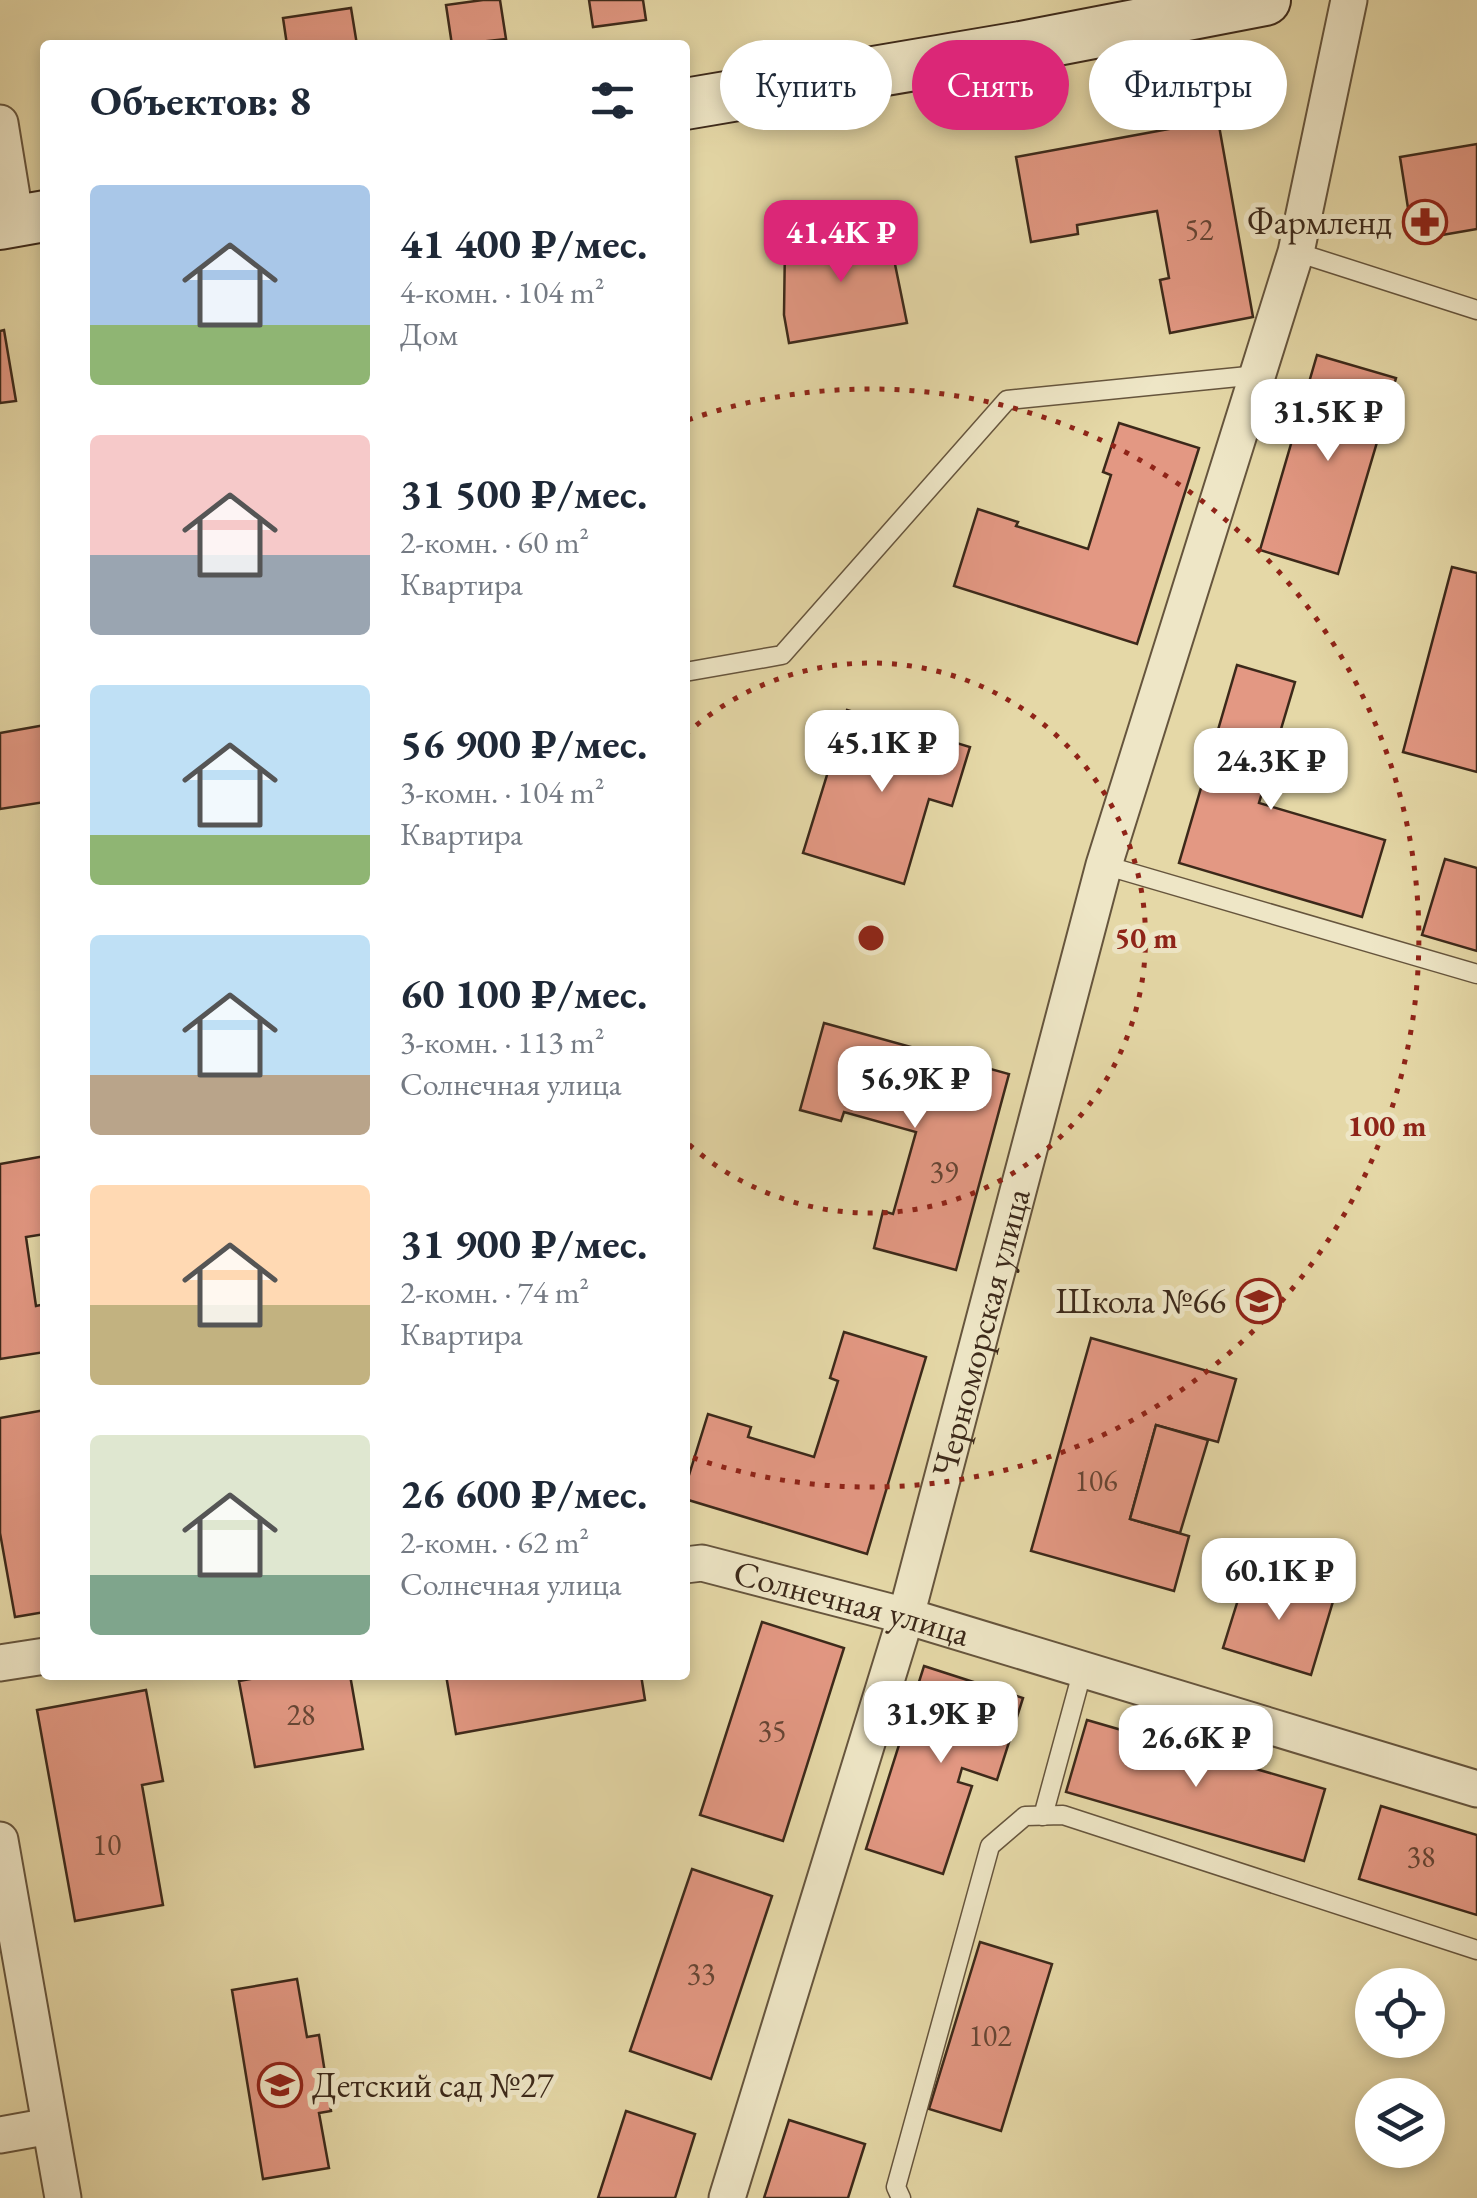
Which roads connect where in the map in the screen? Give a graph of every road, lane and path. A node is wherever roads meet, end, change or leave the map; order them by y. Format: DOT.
graph roads {
  1 [pos="1265,0"];
  2 [pos="1350,0"];
  3 [pos="690,103"];
  4 [pos="0,124"];
  5 [pos="20,220"];
  6 [pos="1296,252"];
  7 [pos="1477,310"];
  8 [pos="1258,375"];
  9 [pos="690,671"];
  10 [pos="1104,865"];
  11 [pos="1477,974"];
  12 [pos="690,1564"];
  13 [pos="906,1616"];
  14 [pos="40,1657"];
  15 [pos="0,1663"];
  16 [pos="1082,1670"];
  17 [pos="1477,1789"];
  18 [pos="1043,1816"];
  19 [pos="0,1840"];
  20 [pos="1477,1950"];
  21 [pos="50,2126"];
  22 [pos="0,2135"];
  23 [pos="63,2198"];
  24 [pos="728,2198"];
  25 [pos="901,2198"];
  1 -- 3 [label="main road"];
  2 -- 6 [label="street, Черноморская улица"];
  4 -- 5 [label="street"];
  6 -- 7 [label="lane"];
  6 -- 8 [label="street, Черноморская улица"];
  8 -- 9 [label="lane"];
  8 -- 10 [label="street, Черноморская улица"];
  10 -- 11 [label="lane"];
  10 -- 13 [label="street, Черноморская улица"];
  12 -- 13 [label="street, Солнечная улица"];
  13 -- 16 [label="street, Солнечная улица"];
  13 -- 24 [label="street, Черноморская улица"];
  14 -- 15 [label="street"];
  16 -- 17 [label="street, Солнечная улица"];
  16 -- 18 [label="lane"];
  18 -- 20 [label="lane"];
  18 -- 25 [label="lane"];
  19 -- 21 [label="street"];
  21 -- 22 [label="street"];
  21 -- 23 [label="street"];
}
